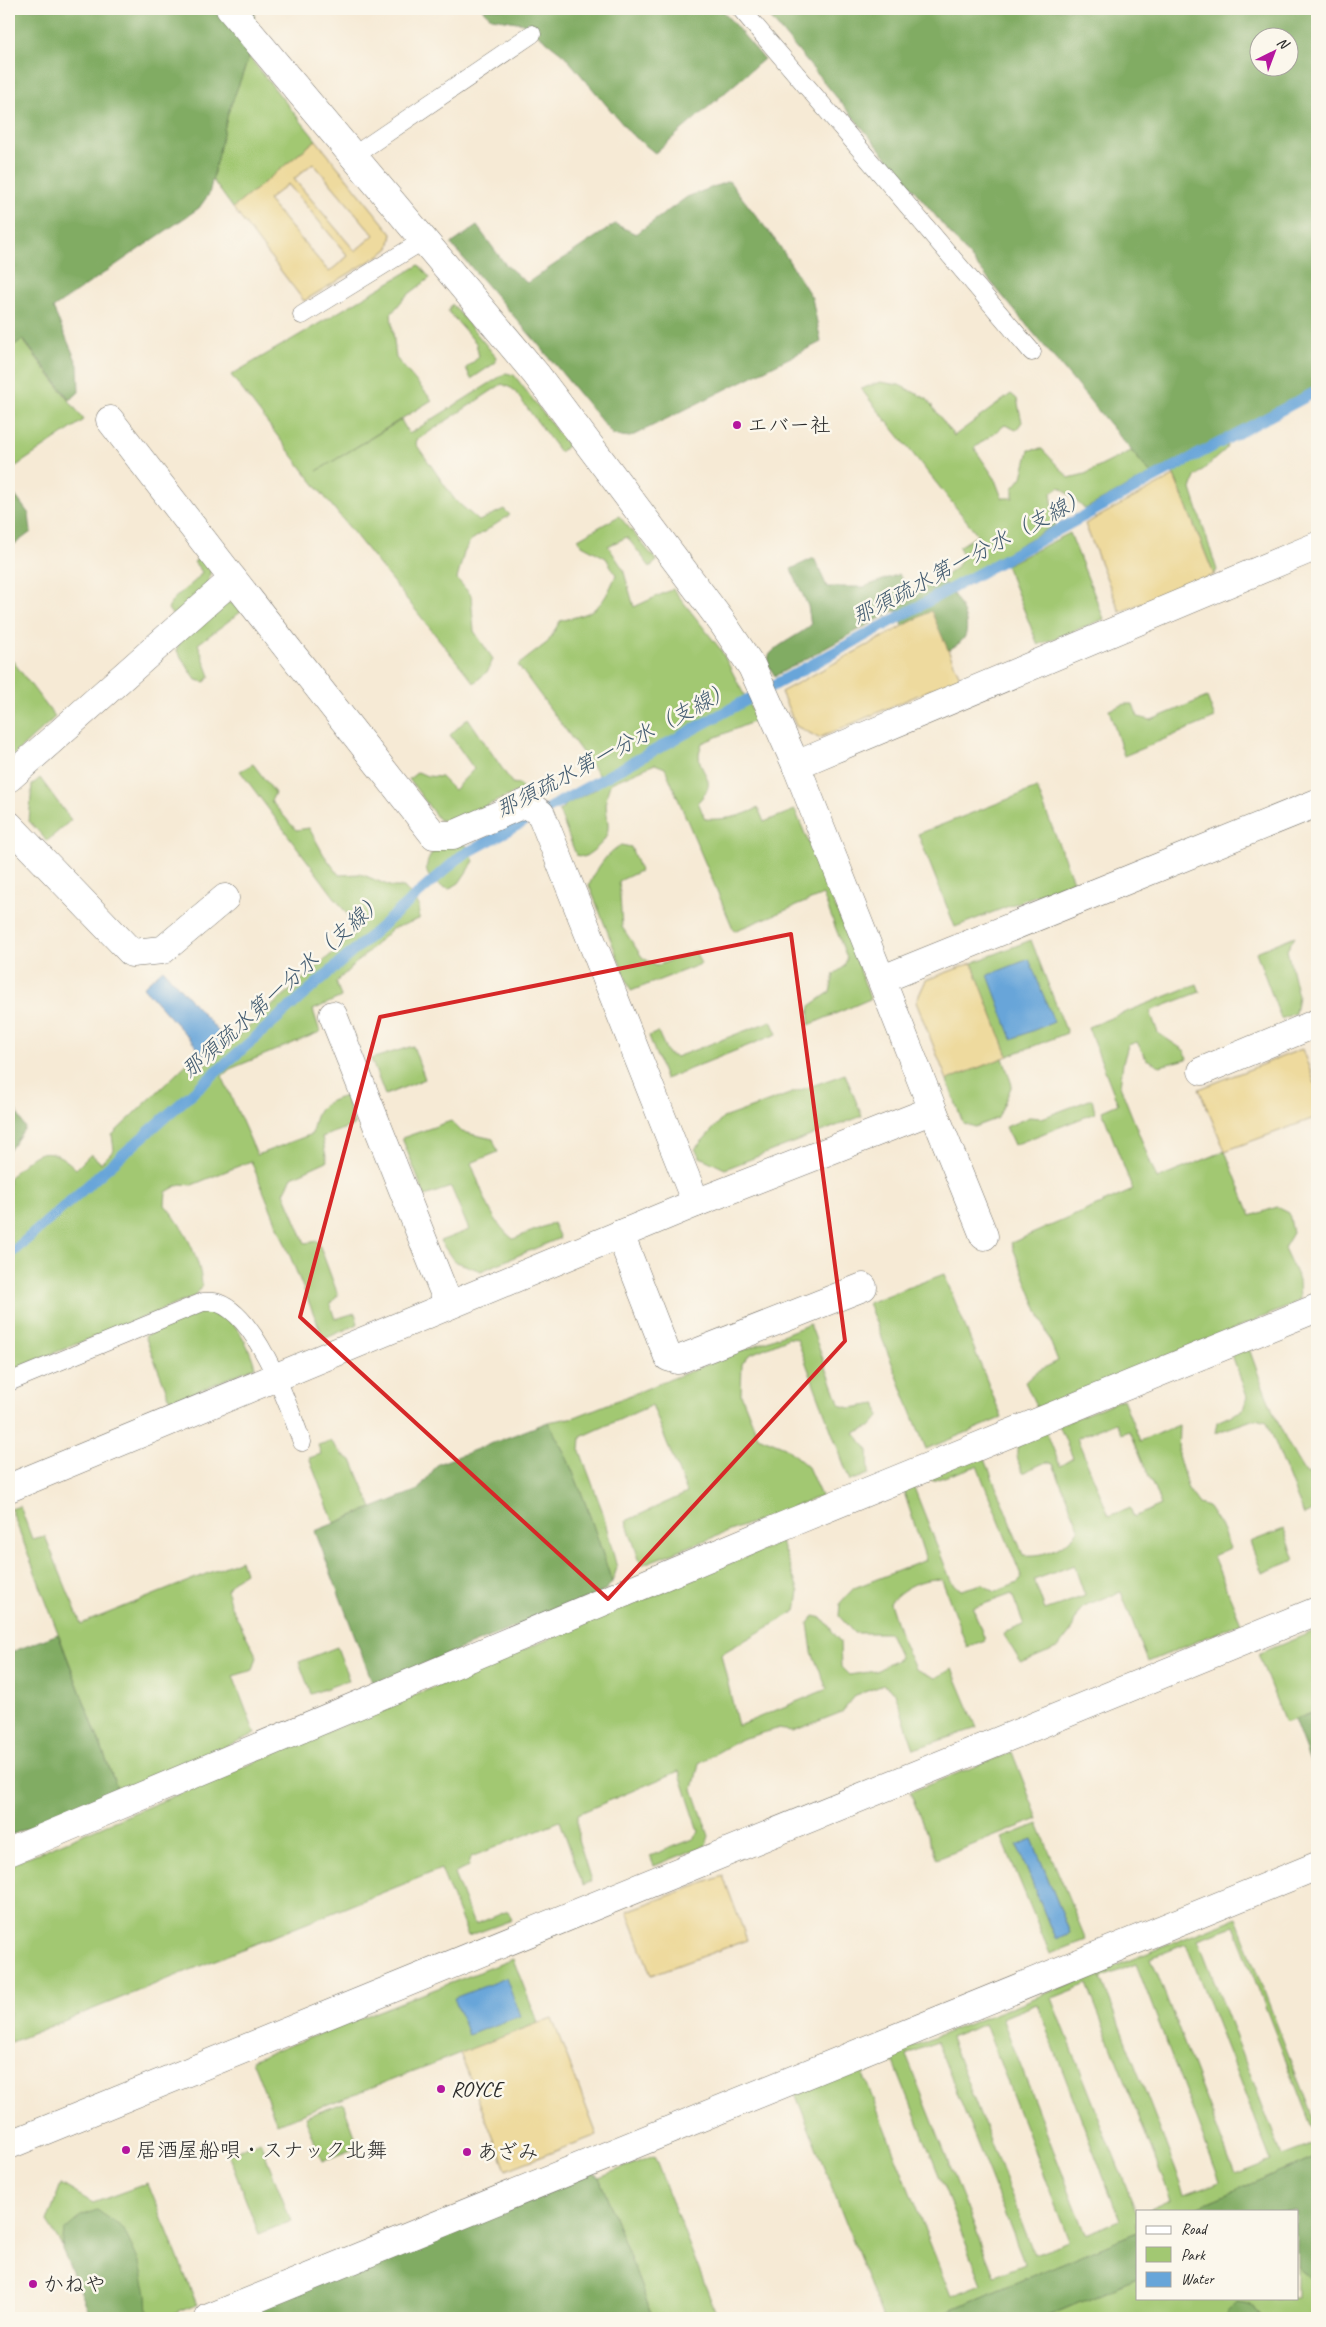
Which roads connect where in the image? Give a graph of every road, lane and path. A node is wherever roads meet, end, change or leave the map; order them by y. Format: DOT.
graph roads {
  1 [pos="230,9"];
  2 [pos="741,9"];
  3 [pos="532,34"];
  4 [pos="353,156"];
  5 [pos="424,240"];
  6 [pos="302,315"];
  7 [pos="1032,352"];
  8 [pos="110,420"];
  9 [pos="1317,546"];
  10 [pos="233,580"];
  11 [pos="796,765"];
  12 [pos="9,778"];
  13 [pos="1317,803"];
  14 [pos="9,825"];
  15 [pos="225,898"];
  16 [pos="883,979"];
  17 [pos="333,1015"];
  18 [pos="1317,1023"];
  19 [pos="1202,1071"];
  20 [pos="933,1110"];
  21 [pos="696,1203"];
  22 [pos="620,1234"];
  23 [pos="984,1236"];
  24 [pos="863,1287"];
  25 [pos="449,1305"];
  26 [pos="1317,1308"];
  27 [pos="276,1377"];
  28 [pos="9,1382"];
  29 [pos="302,1442"];
  30 [pos="9,1488"];
  31 [pos="1317,1611"];
  32 [pos="9,1852"];
  33 [pos="1317,1866"];
  34 [pos="9,2145"];
  35 [pos="209,2318"];
  1 -- 4 [label="street"];
  2 -- 7 [label="lane"];
  3 -- 4 [label="lane"];
  4 -- 5 [label="street"];
  5 -- 6 [label="lane"];
  5 -- 11 [label="street"];
  8 -- 10 [label="street"];
  9 -- 11 [label="street"];
  10 -- 12 [label="street"];
  10 -- 21 [label="street"];
  11 -- 16 [label="street"];
  13 -- 16 [label="street"];
  14 -- 15 [label="street"];
  16 -- 20 [label="street"];
  17 -- 25 [label="street"];
  18 -- 19 [label="street"];
  20 -- 21 [label="street"];
  20 -- 23 [label="street"];
  21 -- 22 [label="street"];
  22 -- 24 [label="street"];
  22 -- 25 [label="street"];
  25 -- 27 [label="street"];
  26 -- 32 [label="street"];
  27 -- 28 [label="lane"];
  27 -- 29 [label="lane"];
  27 -- 30 [label="street"];
  31 -- 34 [label="street"];
  33 -- 35 [label="street"];
}
